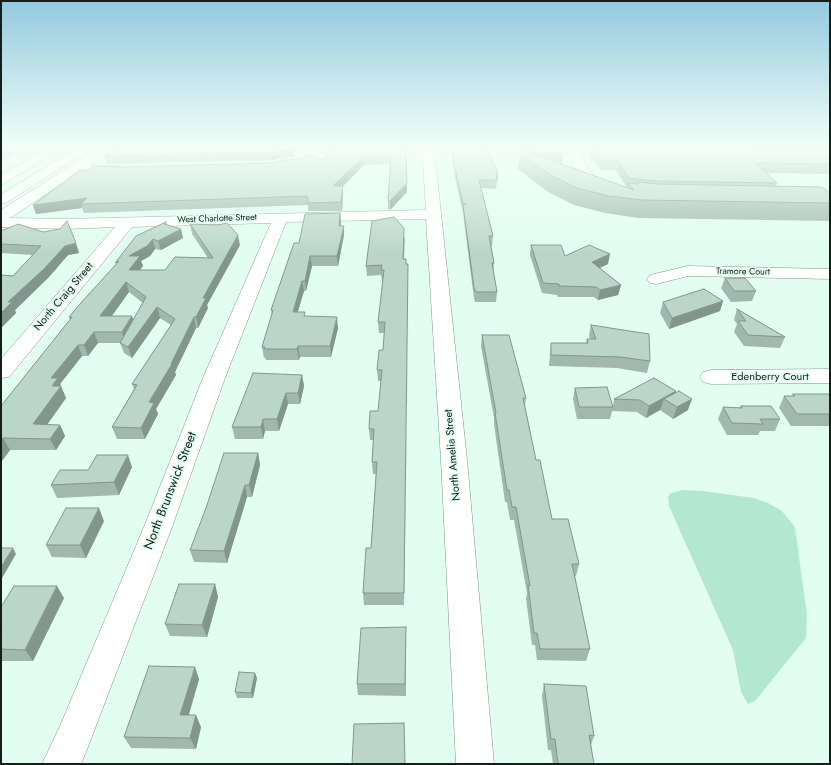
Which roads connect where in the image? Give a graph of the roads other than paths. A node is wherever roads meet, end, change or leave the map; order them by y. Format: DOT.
graph roads {
  1 [pos="29,183"];
  2 [pos="54,183"];
  3 [pos="431,183"];
  4 [pos="598,183"];
  5 [pos="619,191"];
  6 [pos="1,200"];
  7 [pos="433,214"];
  8 [pos="1,217"];
  9 [pos="281,217"];
  10 [pos="1,222"];
  11 [pos="128,222"];
  12 [pos="830,274"];
  13 [pos="656,279"];
  14 [pos="1,372"];
  15 [pos="830,376"];
  16 [pos="711,377"];
  17 [pos="61,764"];
  18 [pos="475,764"];
  1 -- 6 [label="street"];
  2 -- 8 [label="street"];
  3 -- 7 [label="street, North Amelia Street"];
  4 -- 5 [label="street"];
  7 -- 9 [label="street, West Charlotte Street"];
  7 -- 18 [label="street, North Amelia Street"];
  9 -- 11 [label="street, West Charlotte Street"];
  9 -- 17 [label="street, North Brunswick Street"];
  10 -- 11 [label="street, West Charlotte Street"];
  11 -- 14 [label="street, North Craig Street"];
  12 -- 13 [label="street, Tramore Court"];
  15 -- 16 [label="street, Edenberry Court"];
}
